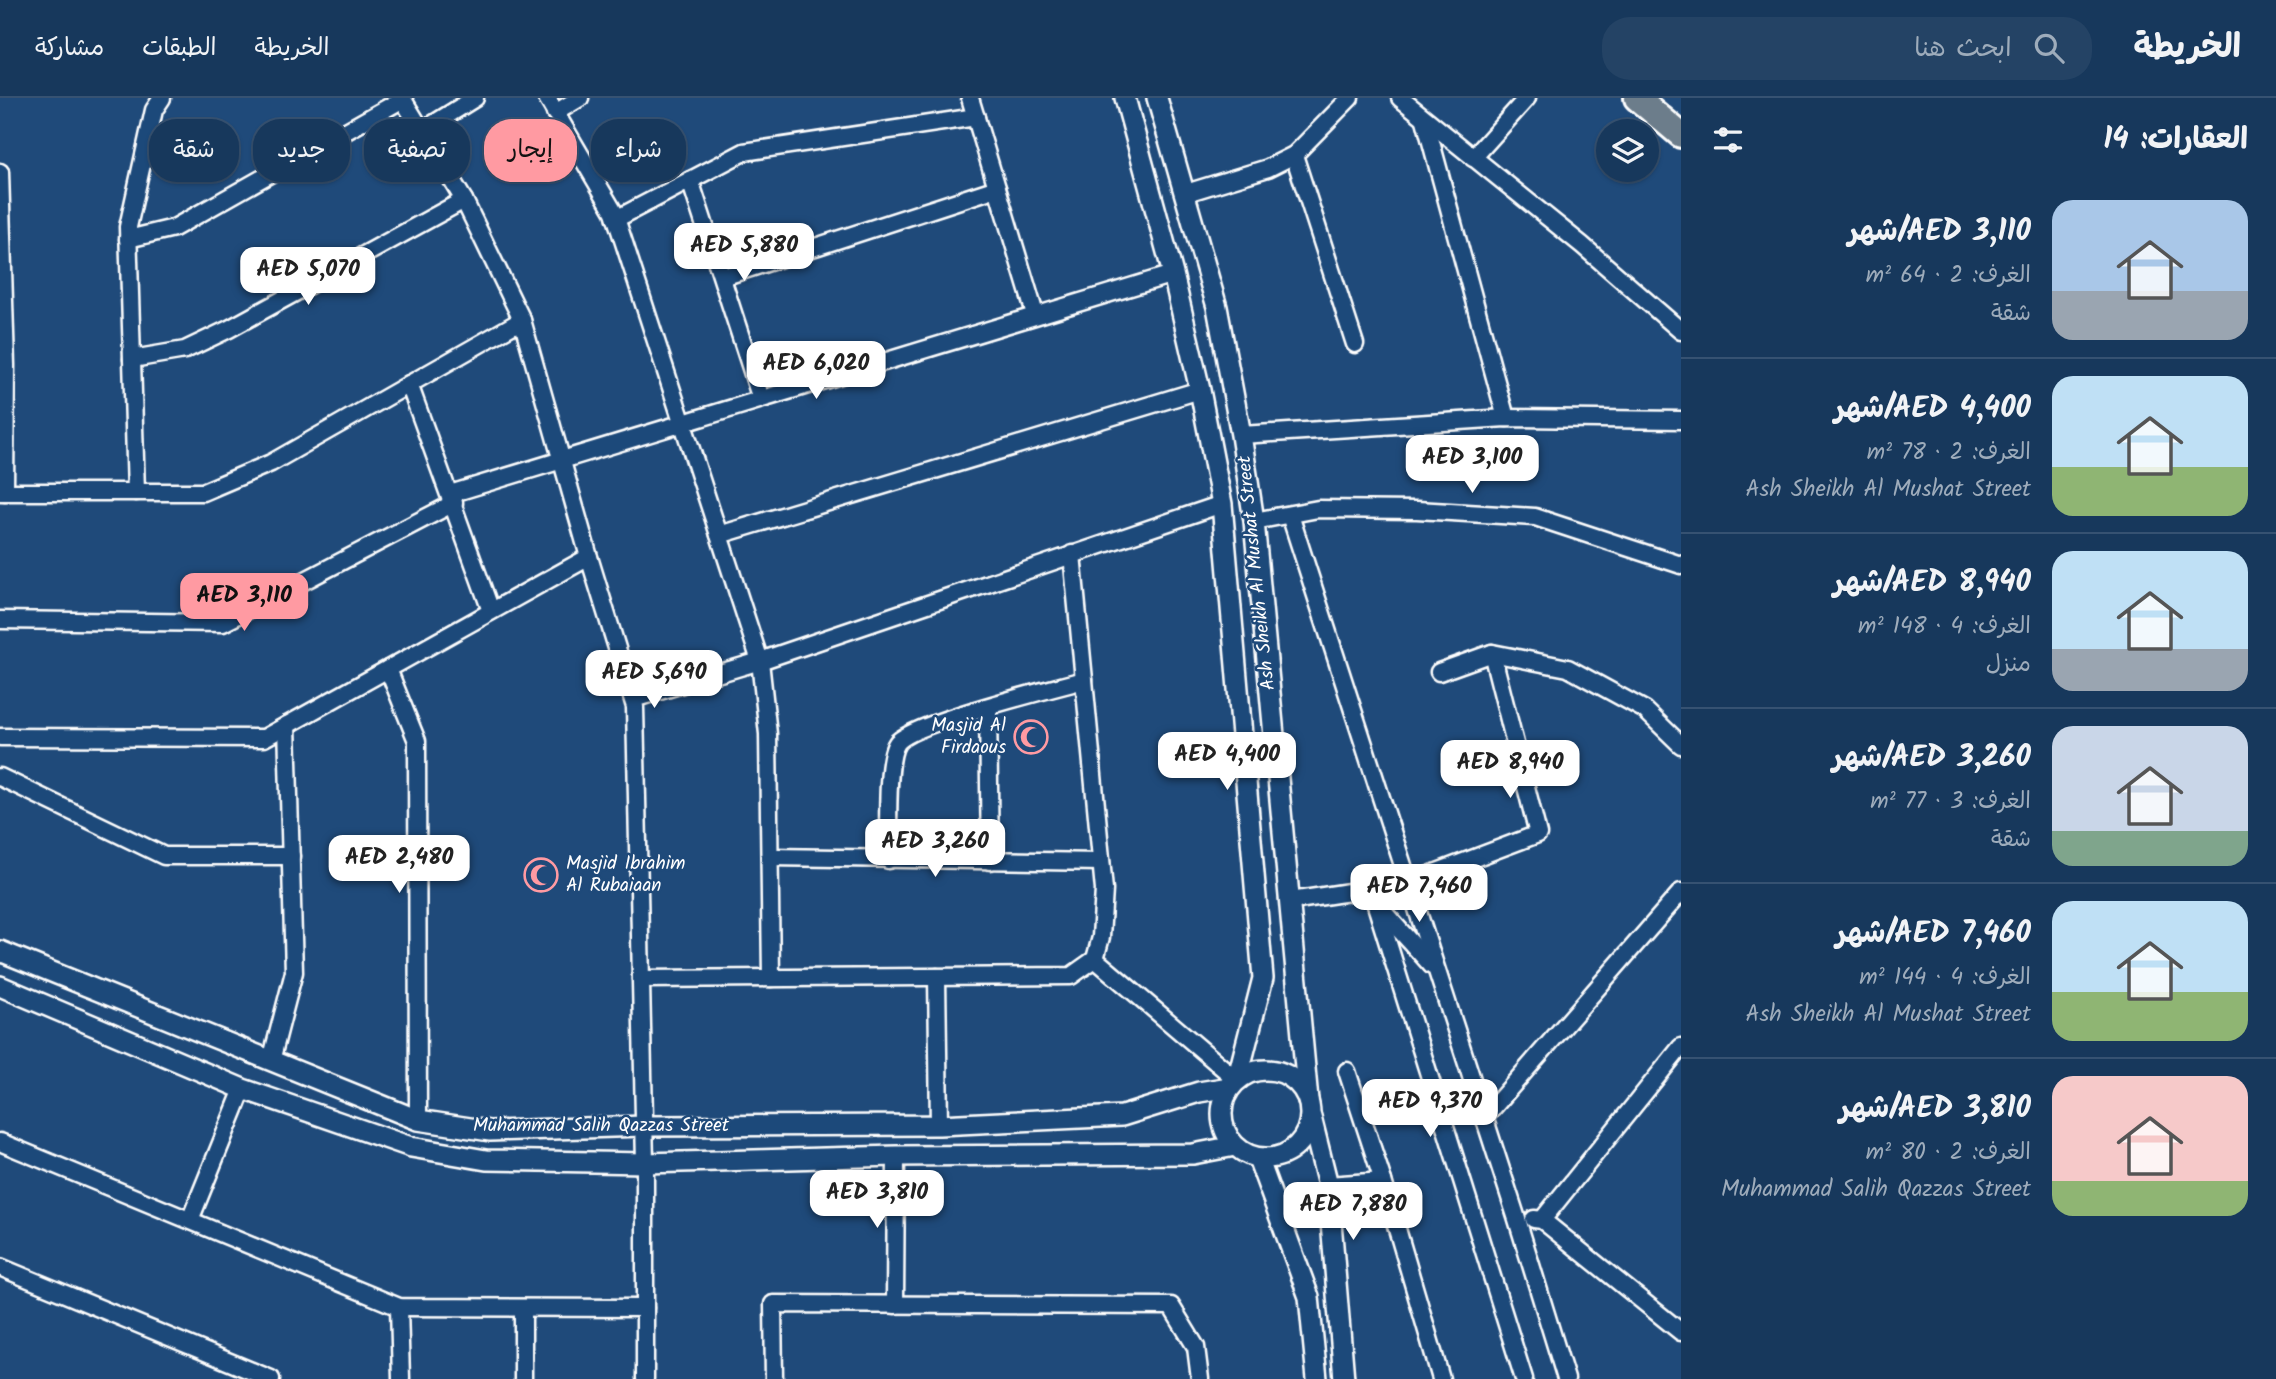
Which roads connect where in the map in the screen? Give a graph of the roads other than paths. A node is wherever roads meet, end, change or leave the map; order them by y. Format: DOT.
graph roads {
  1 [pos="162,98"];
  2 [pos="475,98"];
  3 [pos="547,98"];
  4 [pos="580,98"];
  5 [pos="970,98"];
  6 [pos="1125,98"];
  7 [pos="1157,98"];
  8 [pos="1350,98"];
  9 [pos="1400,98"];
  10 [pos="1527,98"];
  11 [pos="1637,98"];
  12 [pos="402,99"];
  13 [pos="555,113"];
  14 [pos="976,117"];
  15 [pos="414,119"];
  16 [pos="441,119"];
  17 [pos="1425,120"];
  18 [pos="1681,135"];
  19 [pos="1294,155"];
  20 [pos="1473,158"];
  21 [pos="0,172"];
  22 [pos="690,180"];
  23 [pos="453,182"];
  24 [pos="997,188"];
  25 [pos="1186,193"];
  26 [pos="464,200"];
  27 [pos="616,219"];
  28 [pos="128,239"];
  29 [pos="1172,274"];
  30 [pos="723,277"];
  31 [pos="1035,314"];
  32 [pos="522,320"];
  33 [pos="1681,331"];
  34 [pos="1355,344"];
  35 [pos="132,359"];
  36 [pos="3,365"];
  37 [pos="409,384"];
  38 [pos="1200,390"];
  39 [pos="761,399"];
  40 [pos="1506,418"];
  41 [pos="1681,420"];
  42 [pos="684,423"];
  43 [pos="1241,435"];
  44 [pos="562,460"];
  45 [pos="2,492"];
  46 [pos="136,492"];
  47 [pos="452,499"];
  48 [pos="1222,504"];
  49 [pos="1290,515"];
  50 [pos="1254,521"];
  51 [pos="719,535"];
  52 [pos="1072,554"];
  53 [pos="589,556"];
  54 [pos="1681,565"];
  55 [pos="491,611"];
  56 [pos="0,620"];
  57 [pos="1492,653"];
  58 [pos="760,661"];
  59 [pos="388,669"];
  60 [pos="1439,672"];
  61 [pos="1084,680"];
  62 [pos="633,699"];
  63 [pos="988,707"];
  64 [pos="288,725"];
  65 [pos="0,737"];
  66 [pos="1681,745"];
  67 [pos="0,777"];
  68 [pos="291,856"];
  69 [pos="769,857"];
  70 [pos="888,860"];
  71 [pos="990,861"];
  72 [pos="1101,862"];
  73 [pos="1408,883"];
  74 [pos="1681,892"];
  75 [pos="1373,895"];
  76 [pos="1290,901"];
  77 [pos="0,951"];
  78 [pos="1095,959"];
  79 [pos="1436,970"];
  80 [pos="937,977"];
  81 [pos="771,978"];
  82 [pos="641,979"];
  83 [pos="0,986"];
  84 [pos="1681,1047"];
  85 [pos="271,1061"];
  86 [pos="1347,1071"];
  87 [pos="1234,1084"];
  88 [pos="243,1089"];
  89 [pos="1309,1107"];
  90 [pos="1484,1118"];
  91 [pos="418,1120"];
  92 [pos="939,1125"];
  93 [pos="644,1126"];
  94 [pos="0,1142"];
  95 [pos="1235,1146"];
  96 [pos="896,1156"];
  97 [pos="1258,1158"];
  98 [pos="645,1163"];
  99 [pos="1383,1181"];
  100 [pos="1328,1185"];
  101 [pos="1516,1216"];
  102 [pos="190,1220"];
  103 [pos="1542,1220"];
  104 [pos="0,1267"];
  105 [pos="895,1305"];
  106 [pos="399,1307"];
  107 [pos="645,1308"];
  108 [pos="523,1309"];
  109 [pos="1681,1332"];
  110 [pos="271,1379"];
  111 [pos="401,1379"];
  112 [pos="523,1379"];
  113 [pos="645,1379"];
  114 [pos="774,1379"];
  115 [pos="1200,1379"];
  116 [pos="1317,1379"];
  117 [pos="1344,1379"];
  118 [pos="1441,1379"];
  119 [pos="1524,1379"];
  120 [pos="1566,1379"];
  1 -- 28 [label="street"];
  2 -- 16 [label="street"];
  3 -- 13 [label="street"];
  4 -- 13 [label="street"];
  5 -- 14 [label="street"];
  6 -- 29 [label="street, Ash Sheikh Al Mushat Street"];
  7 -- 25 [label="street, Ash Sheikh Al Mushat Street"];
  8 -- 19 [label="street"];
  9 -- 17 [label="street"];
  10 -- 20 [label="street"];
  11 -- 18 [label="main road"];
  12 -- 15 [label="street"];
  12 -- 28 [label="street"];
  13 -- 27 [label="street"];
  14 -- 22 [label="street"];
  14 -- 24 [label="street"];
  17 -- 20 [label="street"];
  17 -- 40 [label="street"];
  19 -- 25 [label="street"];
  19 -- 34 [label="street"];
  20 -- 33 [label="street"];
  21 -- 36 [label="street"];
  22 -- 27 [label="street"];
  22 -- 30 [label="street"];
  23 -- 26 [label="street"];
  24 -- 30 [label="street"];
  24 -- 31 [label="street"];
  25 -- 43 [label="street, Ash Sheikh Al Mushat Street"];
  26 -- 32 [label="street"];
  26 -- 35 [label="street"];
  27 -- 42 [label="street"];
  28 -- 35 [label="street"];
  29 -- 31 [label="street"];
  29 -- 38 [label="street, Ash Sheikh Al Mushat Street"];
  30 -- 39 [label="street"];
  31 -- 39 [label="street"];
  32 -- 37 [label="street"];
  32 -- 44 [label="street"];
  35 -- 46 [label="street"];
  36 -- 45 [label="street"];
  37 -- 46 [label="street"];
  37 -- 47 [label="street"];
  38 -- 48 [label="street, Ash Sheikh Al Mushat Street"];
  38 -- 51 [label="street"];
  39 -- 42 [label="street"];
  40 -- 41 [label="street"];
  40 -- 43 [label="street"];
  42 -- 44 [label="street"];
  42 -- 51 [label="street"];
  43 -- 50 [label="street, Ash Sheikh Al Mushat Street"];
  44 -- 47 [label="street"];
  44 -- 53 [label="street"];
  45 -- 46 [label="street"];
  47 -- 55 [label="street"];
  47 -- 56 [label="street"];
  48 -- 52 [label="street"];
  48 -- 87 [label="street, Ash Sheikh Al Mushat Street"];
  49 -- 50 [label="street"];
  49 -- 54 [label="street"];
  49 -- 73 [label="street"];
  50 -- 76 [label="street, Ash Sheikh Al Mushat Street"];
  51 -- 58 [label="street"];
  52 -- 58 [label="street"];
  52 -- 61 [label="street"];
  53 -- 55 [label="street"];
  53 -- 62 [label="street"];
  55 -- 59 [label="street"];
  57 -- 60 [label="street"];
  57 -- 66 [label="street"];
  57 -- 73 [label="street"];
  58 -- 62 [label="street"];
  58 -- 69 [label="street"];
  59 -- 64 [label="street"];
  59 -- 91 [label="street"];
  61 -- 63 [label="street"];
  61 -- 72 [label="street"];
  62 -- 82 [label="street"];
  63 -- 70 [label="street"];
  63 -- 71 [label="street"];
  64 -- 65 [label="street"];
  64 -- 68 [label="street"];
  67 -- 68 [label="street"];
  68 -- 85 [label="street"];
  69 -- 70 [label="street"];
  69 -- 81 [label="street"];
  70 -- 71 [label="street"];
  71 -- 72 [label="street"];
  72 -- 78 [label="street"];
  73 -- 75 [label="street"];
  73 -- 79 [label="street"];
  74 -- 90 [label="street"];
  75 -- 76 [label="street"];
  75 -- 79 [label="street"];
  75 -- 119 [label="street"];
  76 -- 89 [label="street, Ash Sheikh Al Mushat Street"];
  77 -- 85 [label="street, Muhammad Salih Qazzas Street"];
  78 -- 80 [label="street"];
  78 -- 87 [label="street"];
  79 -- 90 [label="street"];
  80 -- 81 [label="street"];
  80 -- 92 [label="street"];
  81 -- 82 [label="street"];
  82 -- 93 [label="street"];
  83 -- 88 [label="street, Muhammad Salih Qazzas Street"];
  84 -- 103 [label="street"];
  85 -- 91 [label="street, Muhammad Salih Qazzas Street"];
  86 -- 99 [label="street"];
  87 -- 89 [label="street"];
  87 -- 92 [label="street, Muhammad Salih Qazzas Street"];
  87 -- 95 [label="street"];
  88 -- 98 [label="street, Muhammad Salih Qazzas Street"];
  88 -- 102 [label="street"];
  89 -- 97 [label="street"];
  89 -- 100 [label="street, Ash Sheikh Al Mushat Street"];
  90 -- 101 [label="street"];
  91 -- 93 [label="street, Muhammad Salih Qazzas Street"];
  92 -- 93 [label="street, Muhammad Salih Qazzas Street"];
  93 -- 98 [label="street"];
  94 -- 102 [label="street"];
  95 -- 96 [label="street, Muhammad Salih Qazzas Street"];
  95 -- 97 [label="street"];
  96 -- 98 [label="street, Muhammad Salih Qazzas Street"];
  96 -- 105 [label="street"];
  97 -- 116 [label="street"];
  98 -- 107 [label="street"];
  99 -- 100 [label="street"];
  99 -- 118 [label="street"];
  100 -- 117 [label="street, Ash Sheikh Al Mushat Street"];
  101 -- 103 [label="street"];
  101 -- 120 [label="street"];
  102 -- 106 [label="street"];
  103 -- 109 [label="street"];
  104 -- 110 [label="street"];
  105 -- 114 [label="street"];
  105 -- 115 [label="street"];
  106 -- 108 [label="street"];
  106 -- 111 [label="street"];
  107 -- 108 [label="street"];
  107 -- 113 [label="street"];
  108 -- 112 [label="street"];
}
